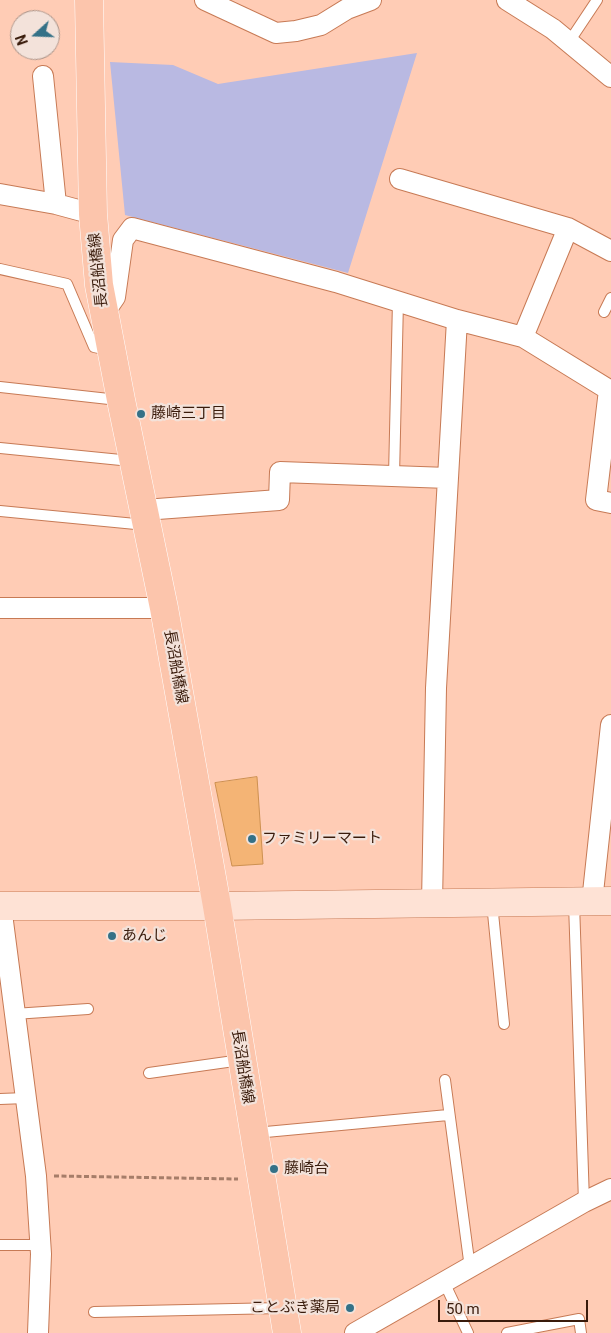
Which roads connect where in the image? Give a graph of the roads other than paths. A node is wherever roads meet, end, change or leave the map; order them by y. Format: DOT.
graph roads {
  1 [pos="89,0"];
  2 [pos="206,0"];
  3 [pos="370,0"];
  4 [pos="507,0"];
  5 [pos="597,0"];
  6 [pos="238,7"];
  7 [pos="569,42"];
  8 [pos="43,76"];
  9 [pos="611,77"];
  10 [pos="400,178"];
  11 [pos="0,194"];
  12 [pos="56,204"];
  13 [pos="93,214"];
  14 [pos="568,228"];
  15 [pos="611,251"];
  16 [pos="0,269"];
  17 [pos="611,298"];
  18 [pos="398,301"];
  19 [pos="604,312"];
  20 [pos="104,313"];
  21 [pos="457,320"];
  22 [pos="522,337"];
  23 [pos="111,350"];
  24 [pos="0,386"];
  25 [pos="121,400"];
  26 [pos="0,448"];
  27 [pos="133,461"];
  28 [pos="394,476"];
  29 [pos="448,478"];
  30 [pos="611,503"];
  31 [pos="0,511"];
  32 [pos="145,517"];
  33 [pos="0,608"];
  34 [pos="164,608"];
  35 [pos="611,725"];
  36 [pos="492,902"];
  37 [pos="592,902"];
  38 [pos="432,903"];
  39 [pos="1,906"];
  40 [pos="217,906"];
  41 [pos="88,1009"];
  42 [pos="14,1014"];
  43 [pos="504,1024"];
  44 [pos="241,1060"];
  45 [pos="149,1073"];
  46 [pos="445,1080"];
  47 [pos="26,1098"];
  48 [pos="0,1099"];
  49 [pos="448,1115"];
  50 [pos="253,1133"];
  51 [pos="611,1189"];
  52 [pos="584,1202"];
  53 [pos="40,1244"];
  54 [pos="0,1245"];
  55 [pos="470,1268"];
  56 [pos="444,1282"];
  57 [pos="94,1312"];
  58 [pos="284,1320"];
  59 [pos="519,1331"];
  60 [pos="38,1333"];
  61 [pos="354,1333"];
  62 [pos="468,1333"];
  63 [pos="508,1333"];
  64 [pos="581,1333"];
  1 -- 13 [label="main road, 長沼船橋線"];
  2 -- 6 [label="street"];
  3 -- 6 [label="street"];
  4 -- 7 [label="street"];
  5 -- 7 [label="lane"];
  7 -- 9 [label="street"];
  8 -- 12 [label="street"];
  10 -- 14 [label="street"];
  11 -- 12 [label="street"];
  12 -- 13 [label="street"];
  13 -- 20 [label="main road, 長沼船橋線"];
  14 -- 15 [label="street"];
  14 -- 22 [label="street"];
  16 -- 23 [label="lane"];
  17 -- 19 [label="lane"];
  18 -- 20 [label="street"];
  18 -- 21 [label="street"];
  18 -- 28 [label="lane"];
  20 -- 23 [label="main road, 長沼船橋線"];
  21 -- 22 [label="street"];
  21 -- 29 [label="street"];
  22 -- 30 [label="street"];
  23 -- 25 [label="main road, 長沼船橋線"];
  24 -- 25 [label="lane"];
  25 -- 27 [label="main road, 長沼船橋線"];
  26 -- 27 [label="lane"];
  27 -- 32 [label="main road, 長沼船橋線"];
  28 -- 29 [label="street"];
  28 -- 32 [label="street"];
  29 -- 38 [label="street"];
  31 -- 32 [label="lane"];
  32 -- 34 [label="main road, 長沼船橋線"];
  33 -- 34 [label="street"];
  34 -- 40 [label="main road, 長沼船橋線"];
  35 -- 37 [label="street"];
  36 -- 37 [label="street"];
  36 -- 38 [label="street"];
  36 -- 43 [label="lane"];
  37 -- 52 [label="lane"];
  38 -- 40 [label="street"];
  39 -- 40 [label="street"];
  39 -- 42 [label="street"];
  40 -- 44 [label="main road, 長沼船橋線"];
  41 -- 42 [label="lane"];
  42 -- 47 [label="street"];
  44 -- 45 [label="lane"];
  44 -- 50 [label="main road, 長沼船橋線"];
  46 -- 49 [label="lane"];
  47 -- 48 [label="lane"];
  47 -- 53 [label="street"];
  49 -- 50 [label="lane"];
  49 -- 55 [label="lane"];
  50 -- 58 [label="main road, 長沼船橋線"];
  51 -- 52 [label="street"];
  52 -- 55 [label="street"];
  53 -- 54 [label="lane"];
  53 -- 60 [label="street"];
  55 -- 56 [label="street"];
  56 -- 61 [label="street"];
  56 -- 62 [label="lane"];
  57 -- 58 [label="lane"];
  59 -- 63 [label="lane"];
  59 -- 64 [label="lane"];
}
